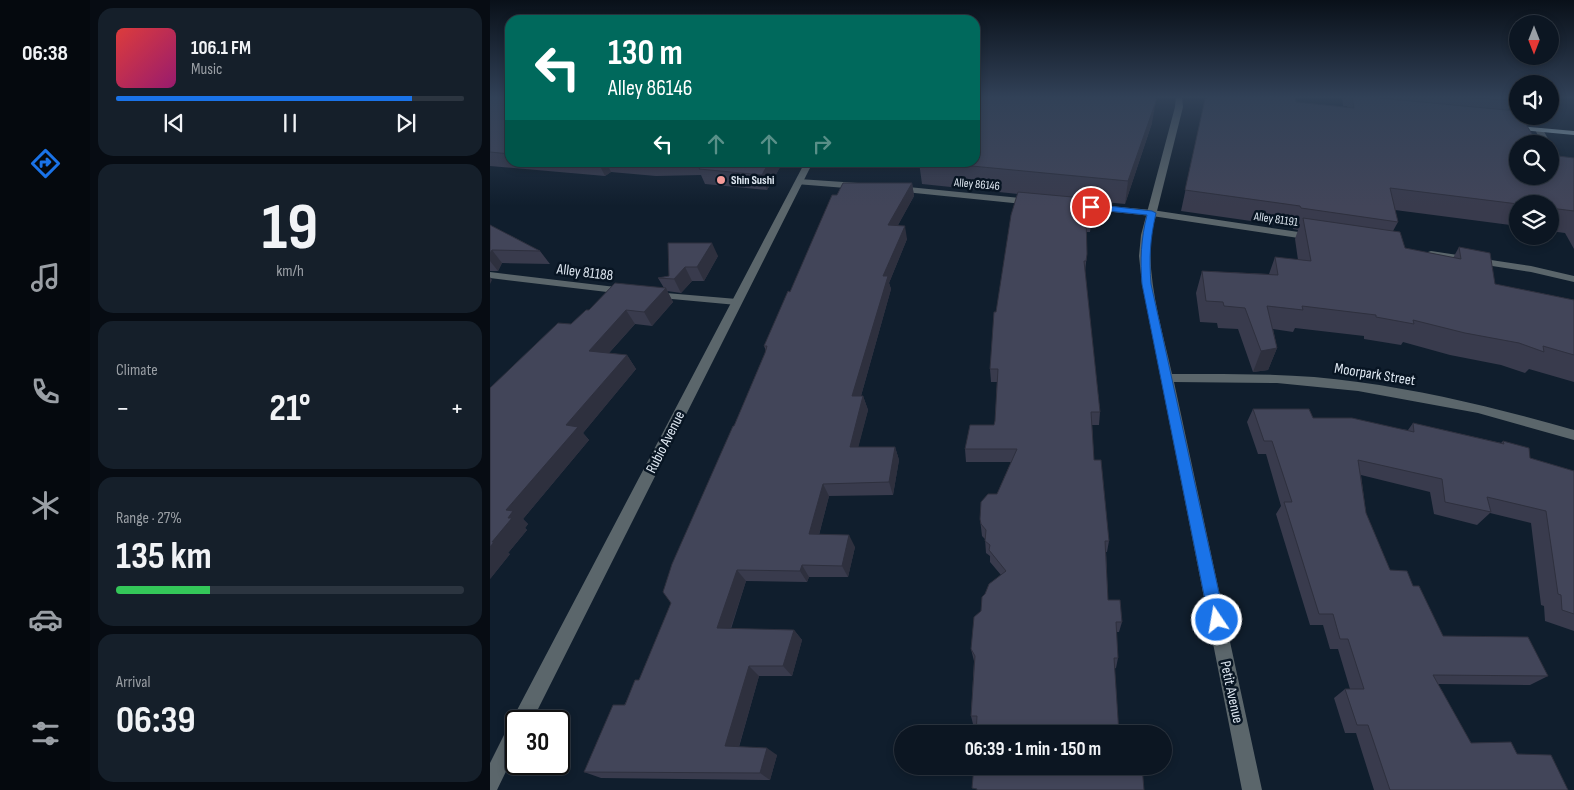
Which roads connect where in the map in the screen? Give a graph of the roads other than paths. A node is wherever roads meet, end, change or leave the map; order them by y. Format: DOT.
graph roads {
  1 [pos="1172,133"];
  2 [pos="1559,161"];
  3 [pos="806,167"];
  4 [pos="1574,172"];
  5 [pos="799,182"];
  6 [pos="872,187"];
  7 [pos="892,189"];
  8 [pos="1040,202"];
  9 [pos="1070,205"];
  10 [pos="1152,213"];
  11 [pos="1320,238"];
  12 [pos="1417,252"];
  13 [pos="490,276"];
  14 [pos="1574,279"];
  15 [pos="737,302"];
  16 [pos="1167,378"];
  17 [pos="1574,435"];
  18 [pos="528,710"];
  19 [pos="505,754"];
  20 [pos="490,783"];
  21 [pos="1252,790"];
  1 -- 10 [label="street, Petit Avenue"];
  2 -- 4 [label="street"];
  3 -- 5 [label="street, Rubio Avenue"];
  5 -- 6 [label="street"];
  5 -- 15 [label="street, Rubio Avenue"];
  7 -- 8 [label="street, Alley 86146"];
  9 -- 10 [label="street"];
  10 -- 11 [label="street, Alley 81191"];
  10 -- 16 [label="street, Petit Avenue"];
  12 -- 14 [label="street"];
  13 -- 15 [label="street, Alley 81188"];
  15 -- 18 [label="street, Rubio Avenue"];
  16 -- 17 [label="street, Moorpark Street"];
  16 -- 21 [label="street, Petit Avenue"];
  19 -- 20 [label="street"];
}
